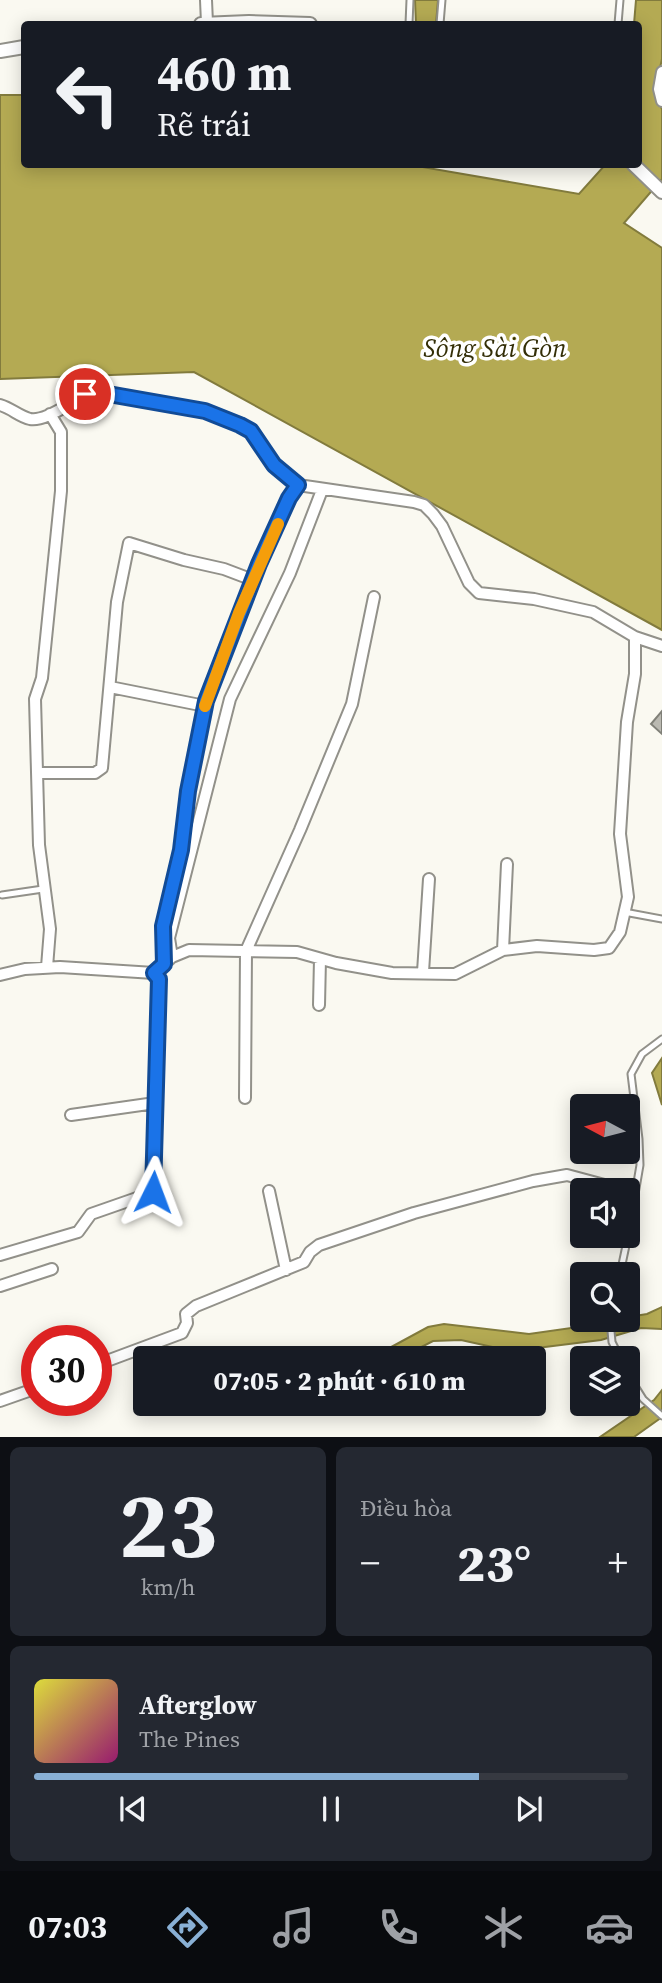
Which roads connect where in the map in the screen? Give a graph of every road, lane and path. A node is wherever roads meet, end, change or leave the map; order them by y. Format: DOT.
graph roads {
  1 [pos="206,0"];
  2 [pos="410,0"];
  3 [pos="442,0"];
  4 [pos="621,0"];
  5 [pos="204,21"];
  6 [pos="409,21"];
  7 [pos="440,21"];
  8 [pos="618,21"];
  9 [pos="21,48"];
  10 [pos="0,51"];
  11 [pos="662,72"];
  12 [pos="662,101"];
  13 [pos="637,168"];
  14 [pos="661,190"];
  15 [pos="0,405"];
  16 [pos="50,414"];
  17 [pos="298,485"];
  18 [pos="322,490"];
  19 [pos="253,580"];
  20 [pos="374,597"];
  21 [pos="635,637"];
  22 [pos="662,646"];
  23 [pos="110,687"];
  24 [pos="205,706"];
  25 [pos="38,773"];
  26 [pos="508,864"];
  27 [pos="429,879"];
  28 [pos="43,889"];
  29 [pos="2,895"];
  30 [pos="624,912"];
  31 [pos="662,919"];
  32 [pos="503,950"];
  33 [pos="246,951"];
  34 [pos="320,958"];
  35 [pos="168,960"];
  36 [pos="47,967"];
  37 [pos="423,972"];
  38 [pos="154,973"];
  39 [pos="0,975"];
  40 [pos="319,1005"];
  41 [pos="662,1039"];
  42 [pos="245,1098"];
  43 [pos="155,1103"];
  44 [pos="71,1115"];
  45 [pos="578,1178"];
  46 [pos="636,1178"];
  47 [pos="269,1191"];
  48 [pos="0,1255"];
  49 [pos="52,1269"];
  50 [pos="286,1270"];
  51 [pos="0,1286"];
  52 [pos="112,1359"];
  53 [pos="21,1394"];
  54 [pos="640,1394"];
  55 [pos="0,1401"];
  56 [pos="662,1416"];
  1 -- 5 [label="street"];
  2 -- 6 [label="lane"];
  3 -- 7 [label="lane"];
  4 -- 8 [label="lane"];
  9 -- 10 [label="street"];
  11 -- 12 [label="street"];
  13 -- 14 [label="street"];
  15 -- 16 [label="street"];
  16 -- 17 [label="street"];
  16 -- 25 [label="street"];
  17 -- 18 [label="street"];
  17 -- 19 [label="street"];
  18 -- 21 [label="street"];
  18 -- 35 [label="street"];
  19 -- 23 [label="street"];
  19 -- 24 [label="street"];
  20 -- 33 [label="street"];
  21 -- 22 [label="street"];
  21 -- 30 [label="street"];
  23 -- 24 [label="street"];
  23 -- 25 [label="street"];
  24 -- 35 [label="street"];
  25 -- 28 [label="street"];
  26 -- 32 [label="street"];
  27 -- 37 [label="street"];
  28 -- 29 [label="lane"];
  28 -- 36 [label="street"];
  30 -- 31 [label="lane"];
  30 -- 32 [label="street"];
  32 -- 37 [label="street"];
  33 -- 34 [label="street"];
  33 -- 35 [label="street"];
  33 -- 42 [label="street"];
  34 -- 37 [label="street"];
  34 -- 40 [label="street"];
  35 -- 38 [label="street"];
  36 -- 38 [label="street"];
  36 -- 39 [label="street"];
  38 -- 43 [label="street"];
  41 -- 46 [label="lane"];
  43 -- 44 [label="street"];
  43 -- 48 [label="street"];
  45 -- 50 [label="street"];
  47 -- 50 [label="street"];
  49 -- 51 [label="street"];
  50 -- 52 [label="street"];
  53 -- 55 [label="street"];
  54 -- 56 [label="lane"];
}
